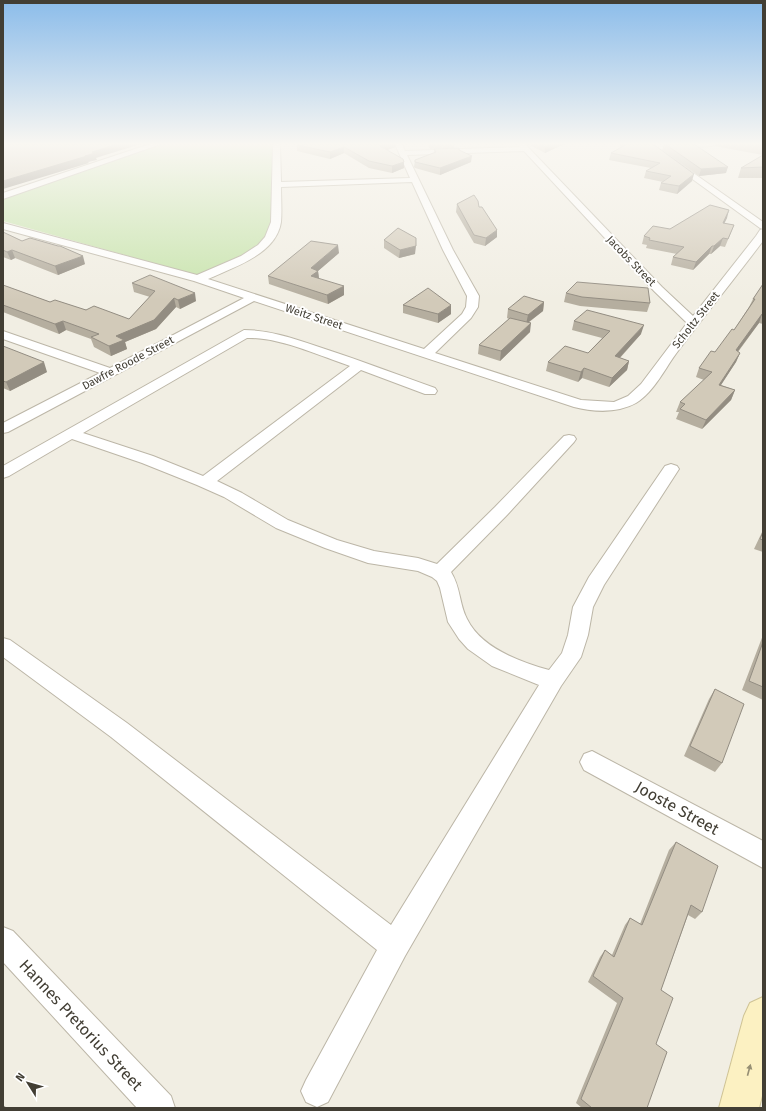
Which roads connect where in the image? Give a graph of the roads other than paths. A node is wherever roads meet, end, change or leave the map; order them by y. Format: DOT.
graph roads {
  1 [pos="277,196"];
  2 [pos="422,196"];
  3 [pos="570,196"];
  4 [pos="720,196"];
  5 [pos="763,226"];
  6 [pos="4,227"];
  7 [pos="763,232"];
  8 [pos="198,279"];
  9 [pos="253,297"];
  10 [pos="672,302"];
  11 [pos="704,310"];
  12 [pos="694,323"];
  13 [pos="3,335"];
  14 [pos="426,354"];
  15 [pos="360,365"];
  16 [pos="110,372"];
  17 [pos="430,391"];
  18 [pos="624,404"];
  19 [pos="3,429"];
  20 [pos="70,434"];
  21 [pos="569,439"];
  22 [pos="671,469"];
  23 [pos="3,473"];
  24 [pos="204,483"];
  25 [pos="440,572"];
  26 [pos="3,646"];
  27 [pos="554,680"];
  28 [pos="592,762"];
  29 [pos="763,855"];
  30 [pos="3,941"];
  31 [pos="395,946"];
  32 [pos="763,1016"];
  33 [pos="317,1091"];
  34 [pos="159,1108"];
  35 [pos="739,1108"];
  1 -- 8 [label="street"];
  2 -- 14 [label="street"];
  3 -- 10 [label="street, Jacobs Street"];
  4 -- 5 [label="street"];
  6 -- 8 [label="street, Weitz Street"];
  7 -- 11 [label="street, Scholtz Street"];
  8 -- 9 [label="street, Weitz Street"];
  9 -- 14 [label="street, Weitz Street"];
  9 -- 16 [label="street, Dawfre Roode Street"];
  10 -- 11 [label="street"];
  10 -- 12 [label="street, Jacobs Street"];
  11 -- 12 [label="street, Scholtz Street"];
  12 -- 18 [label="street, Scholtz Street"];
  13 -- 16 [label="street"];
  14 -- 18 [label="street, Weitz Street"];
  15 -- 17 [label="street"];
  15 -- 20 [label="street"];
  15 -- 24 [label="street"];
  16 -- 19 [label="street, Dawfre Roode Street"];
  20 -- 23 [label="street"];
  20 -- 24 [label="street"];
  21 -- 25 [label="street"];
  22 -- 27 [label="street"];
  24 -- 25 [label="street"];
  25 -- 27 [label="street"];
  26 -- 31 [label="street"];
  27 -- 31 [label="street"];
  28 -- 29 [label="street, Jooste Street"];
  30 -- 34 [label="street, Hannes Pretorius Street"];
  31 -- 33 [label="street"];
  35 -- 32 [label="street, one-way"];
}
